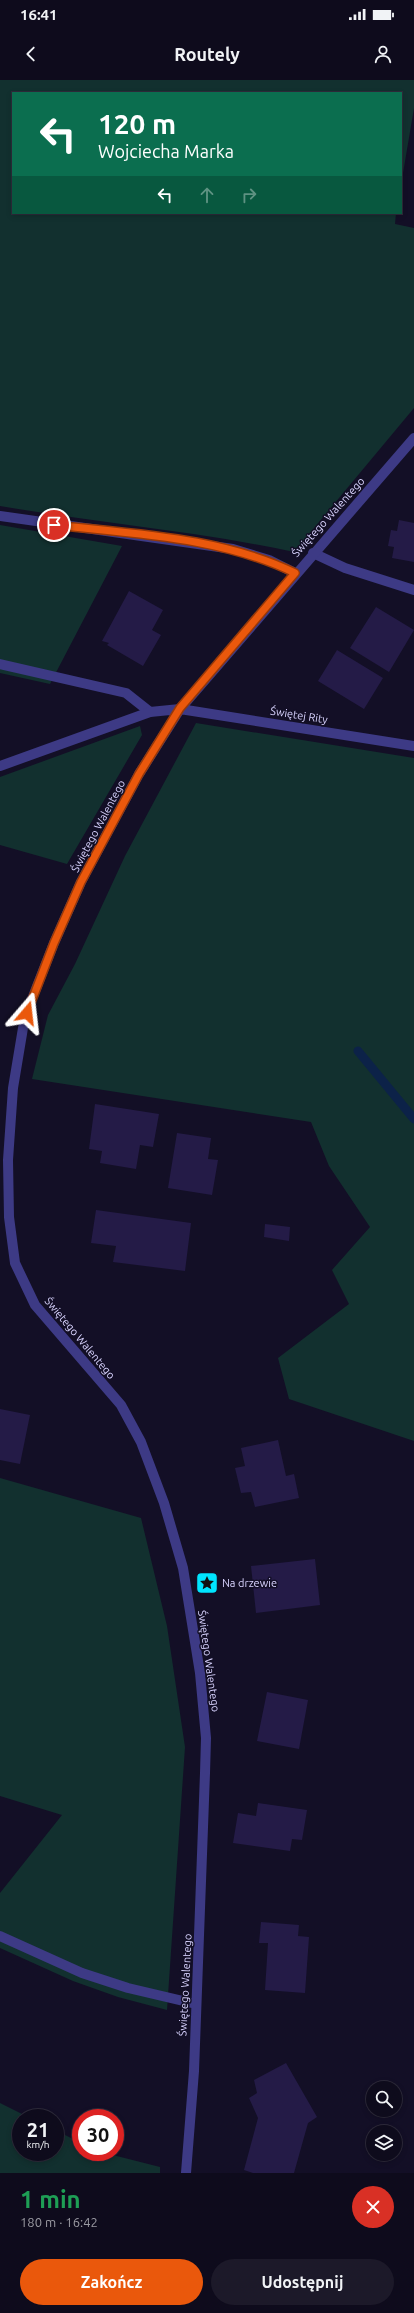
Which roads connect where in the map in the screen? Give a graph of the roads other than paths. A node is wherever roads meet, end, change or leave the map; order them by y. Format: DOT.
graph roads {
  1 [pos="414,438"];
  2 [pos="0,516"];
  3 [pos="312,553"];
  4 [pos="295,573"];
  5 [pos="414,590"];
  6 [pos="0,664"];
  7 [pos="180,708"];
  8 [pos="150,712"];
  9 [pos="414,746"];
  10 [pos="0,766"];
  11 [pos="0,1936"];
  12 [pos="196,2004"];
  13 [pos="186,2173"];
  1 -- 3 [label="street, Świętego Walentego"];
  2 -- 4 [label="street"];
  3 -- 4 [label="street, Świętego Walentego"];
  3 -- 5 [label="street"];
  4 -- 7 [label="street, Świętego Walentego"];
  6 -- 8 [label="street"];
  7 -- 8 [label="street, Świętej Rity"];
  7 -- 9 [label="street, Świętej Rity"];
  7 -- 12 [label="street, Świętego Walentego"];
  8 -- 10 [label="street, Świętej Rity"];
  11 -- 12 [label="street"];
  12 -- 13 [label="street, Świętego Walentego"];
}
